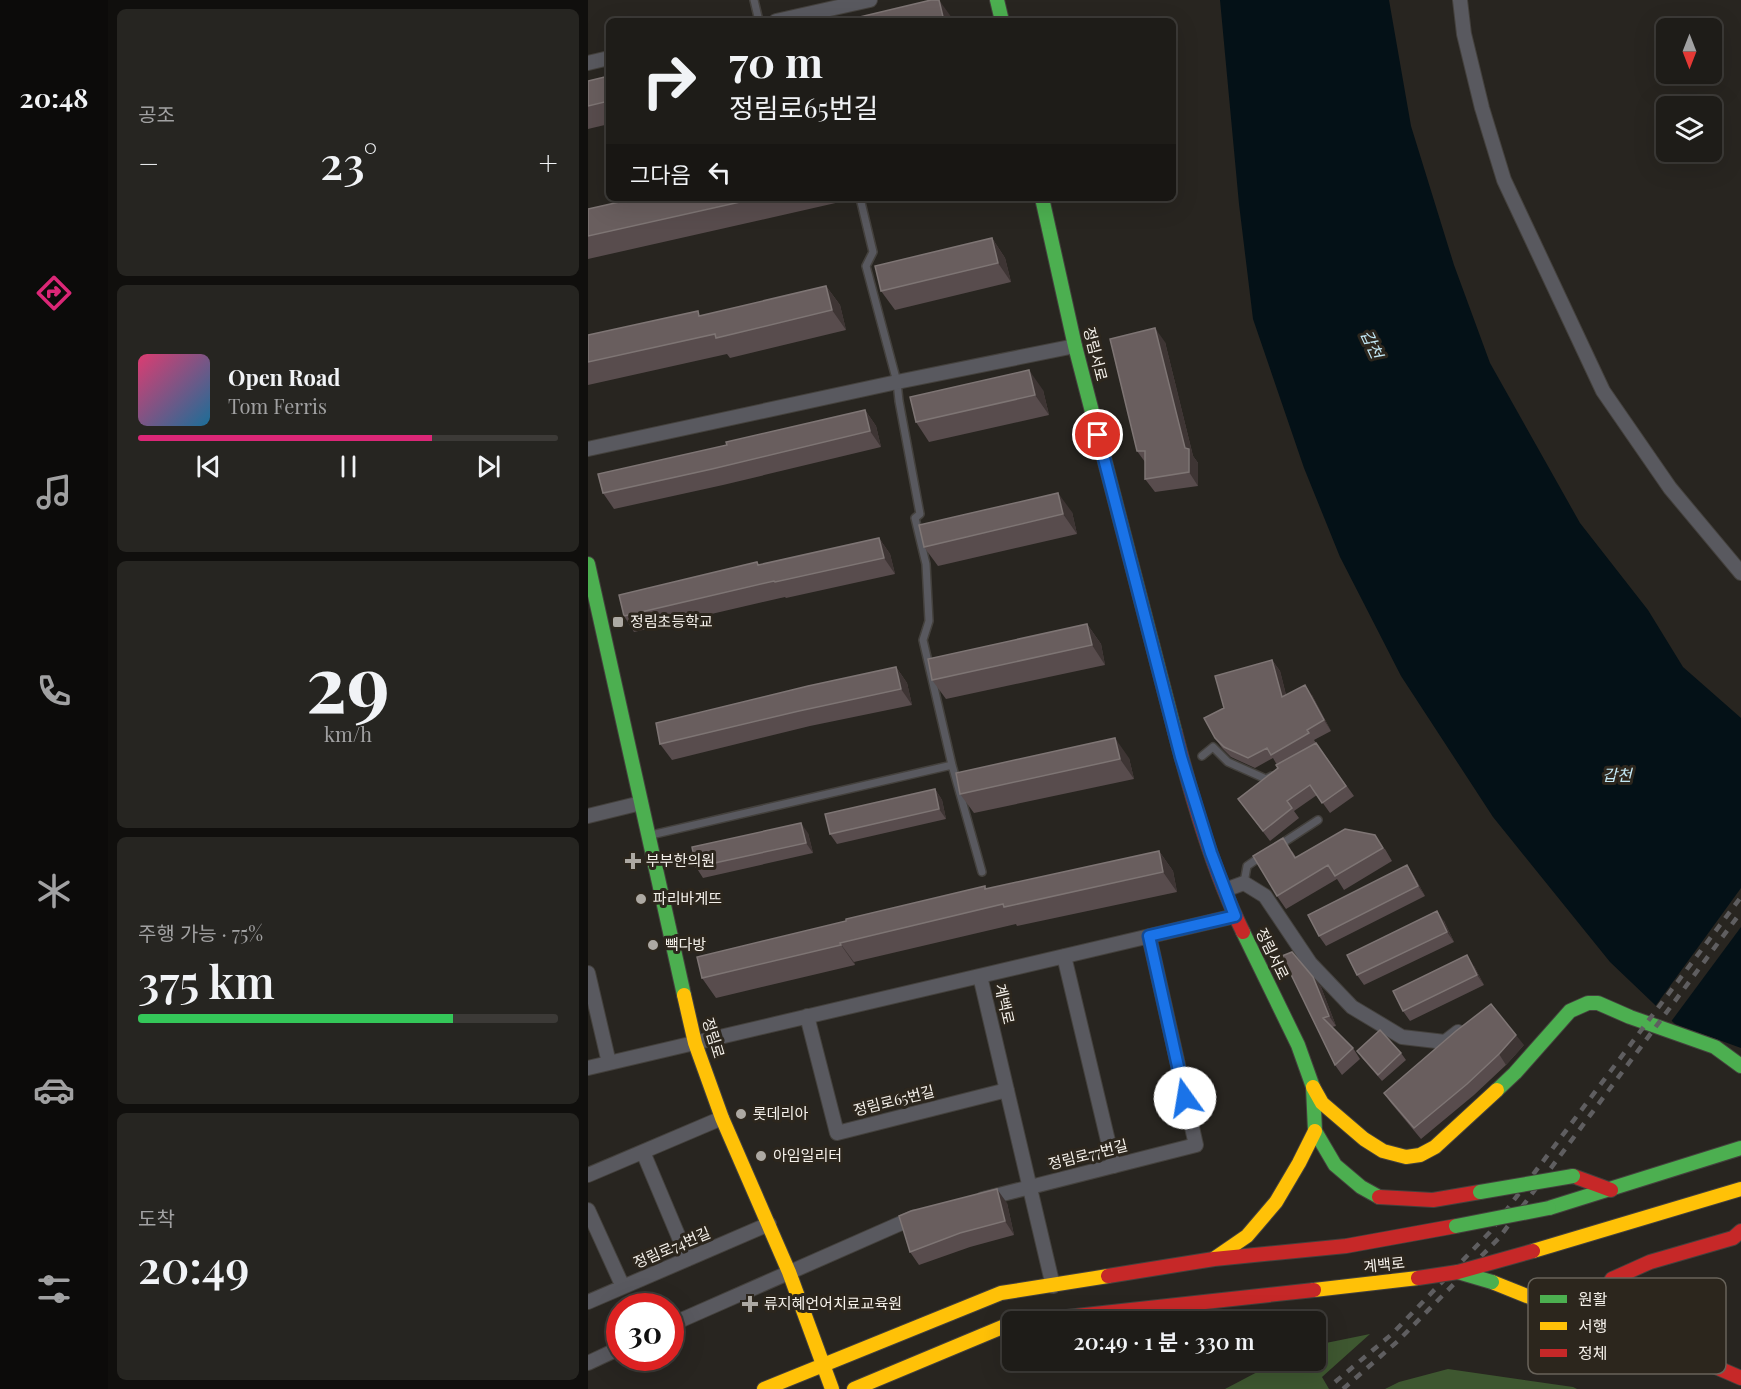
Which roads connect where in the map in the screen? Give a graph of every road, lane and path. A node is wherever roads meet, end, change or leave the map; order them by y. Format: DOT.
graph roads {
  1 [pos="754,0"];
  2 [pos="870,0"];
  3 [pos="997,0"];
  4 [pos="1460,0"];
  5 [pos="815,17"];
  6 [pos="758,18"];
  7 [pos="1001,18"];
  8 [pos="606,59"];
  9 [pos="588,63"];
  10 [pos="861,201"];
  11 [pos="1043,201"];
  12 [pos="1075,346"];
  13 [pos="897,382"];
  14 [pos="588,449"];
  15 [pos="589,570"];
  16 [pos="1741,573"];
  17 [pos="1202,756"];
  18 [pos="952,765"];
  19 [pos="1276,773"];
  20 [pos="641,803"];
  21 [pos="588,816"];
  22 [pos="1318,820"];
  23 [pos="649,836"];
  24 [pos="982,872"];
  25 [pos="1244,883"];
  26 [pos="1225,890"];
  27 [pos="1235,916"];
  28 [pos="1149,936"];
  29 [pos="1064,956"];
  30 [pos="588,973"];
  31 [pos="980,976"];
  32 [pos="807,1016"];
  33 [pos="1473,1021"];
  34 [pos="695,1042"];
  35 [pos="609,1063"];
  36 [pos="1741,1066"];
  37 [pos="588,1068"];
  38 [pos="1313,1087"];
  39 [pos="1007,1090"];
  40 [pos="722,1118"];
  41 [pos="1314,1131"];
  42 [pos="1741,1148"];
  43 [pos="643,1152"];
  44 [pos="1114,1166"];
  45 [pos="588,1175"];
  46 [pos="1030,1187"];
  47 [pos="1611,1190"];
  48 [pos="1741,1190"];
  49 [pos="972,1202"];
  50 [pos="588,1210"];
  51 [pos="926,1214"];
  52 [pos="769,1224"];
  53 [pos="1741,1231"];
  54 [pos="688,1259"];
  55 [pos="1214,1259"];
  56 [pos="789,1272"];
  57 [pos="1458,1272"];
  58 [pos="1611,1278"];
  59 [pos="1053,1286"];
  60 [pos="623,1287"];
  61 [pos="1528,1296"];
  62 [pos="588,1302"];
  63 [pos="1120,1311"];
  64 [pos="684,1319"];
  65 [pos="1002,1327"];
  66 [pos="606,1355"];
  67 [pos="588,1363"];
  68 [pos="823,1364"];
  69 [pos="1726,1372"];
  70 [pos="1707,1374"];
  71 [pos="1741,1378"];
  72 [pos="764,1389"];
  73 [pos="832,1389"];
  74 [pos="854,1389"];
  75 [pos="1741,1389"];
  1 -- 6 [label="lane"];
  2 -- 5 [label="street"];
  3 -- 7 [label="main road"];
  4 -- 16 [label="street"];
  8 -- 9 [label="street"];
  10 -- 13 [label="lane"];
  11 -- 12 [label="main road, 정림서로"];
  12 -- 13 [label="street"];
  12 -- 26 [label="main road, 정림서로"];
  13 -- 14 [label="street"];
  13 -- 18 [label="lane"];
  15 -- 20 [label="main road, 정림로"];
  17 -- 19 [label="lane"];
  18 -- 23 [label="lane"];
  18 -- 24 [label="lane"];
  20 -- 21 [label="street"];
  20 -- 23 [label="main road, 정림로"];
  22 -- 25 [label="lane"];
  23 -- 34 [label="main road, 정림로"];
  25 -- 26 [label="street"];
  25 -- 33 [label="street"];
  26 -- 27 [label="main road, 정림서로"];
  27 -- 28 [label="street"];
  27 -- 38 [label="main road, 정림서로"];
  28 -- 29 [label="street"];
  28 -- 44 [label="street, 정림로77번길"];
  29 -- 31 [label="street"];
  29 -- 44 [label="street"];
  30 -- 35 [label="street"];
  31 -- 32 [label="street"];
  31 -- 39 [label="street, 계백로"];
  32 -- 34 [label="street"];
  32 -- 39 [label="street, 정림로65번길"];
  34 -- 35 [label="street"];
  34 -- 40 [label="main road, 정림로"];
  35 -- 37 [label="street"];
  36 -- 38 [label="main road"];
  38 -- 41 [label="main road, 정림서로"];
  39 -- 46 [label="street, 계백로"];
  40 -- 43 [label="street"];
  40 -- 52 [label="main road, 정림로"];
  41 -- 47 [label="main road, bridge"];
  41 -- 55 [label="main road"];
  42 -- 47 [label="main road"];
  43 -- 45 [label="street"];
  43 -- 54 [label="street"];
  44 -- 46 [label="street, 정림로77번길"];
  46 -- 49 [label="street, 정림로77번길"];
  46 -- 59 [label="street, 계백로"];
  47 -- 55 [label="main road, 계백로, bridge"];
  48 -- 57 [label="main road, 계백로, bridge"];
  50 -- 60 [label="street"];
  51 -- 56 [label="street"];
  52 -- 54 [label="street, 정림로74번길"];
  52 -- 56 [label="main road, 정림로"];
  53 -- 58 [label="main road"];
  54 -- 60 [label="street, 정림로74번길"];
  55 -- 59 [label="main road, 계백로"];
  56 -- 64 [label="street"];
  56 -- 68 [label="main road, 정림로"];
  57 -- 61 [label="main road, bridge"];
  57 -- 63 [label="main road, 계백로, bridge"];
  59 -- 68 [label="main road, 계백로"];
  60 -- 62 [label="street, 정림로74번길"];
  65 -- 74 [label="main road"];
  66 -- 67 [label="street"];
  68 -- 72 [label="main road, 계백로"];
  68 -- 73 [label="main road, 정림로"];
  69 -- 71 [label="main road"];
  70 -- 75 [label="main road, bridge"];
}
